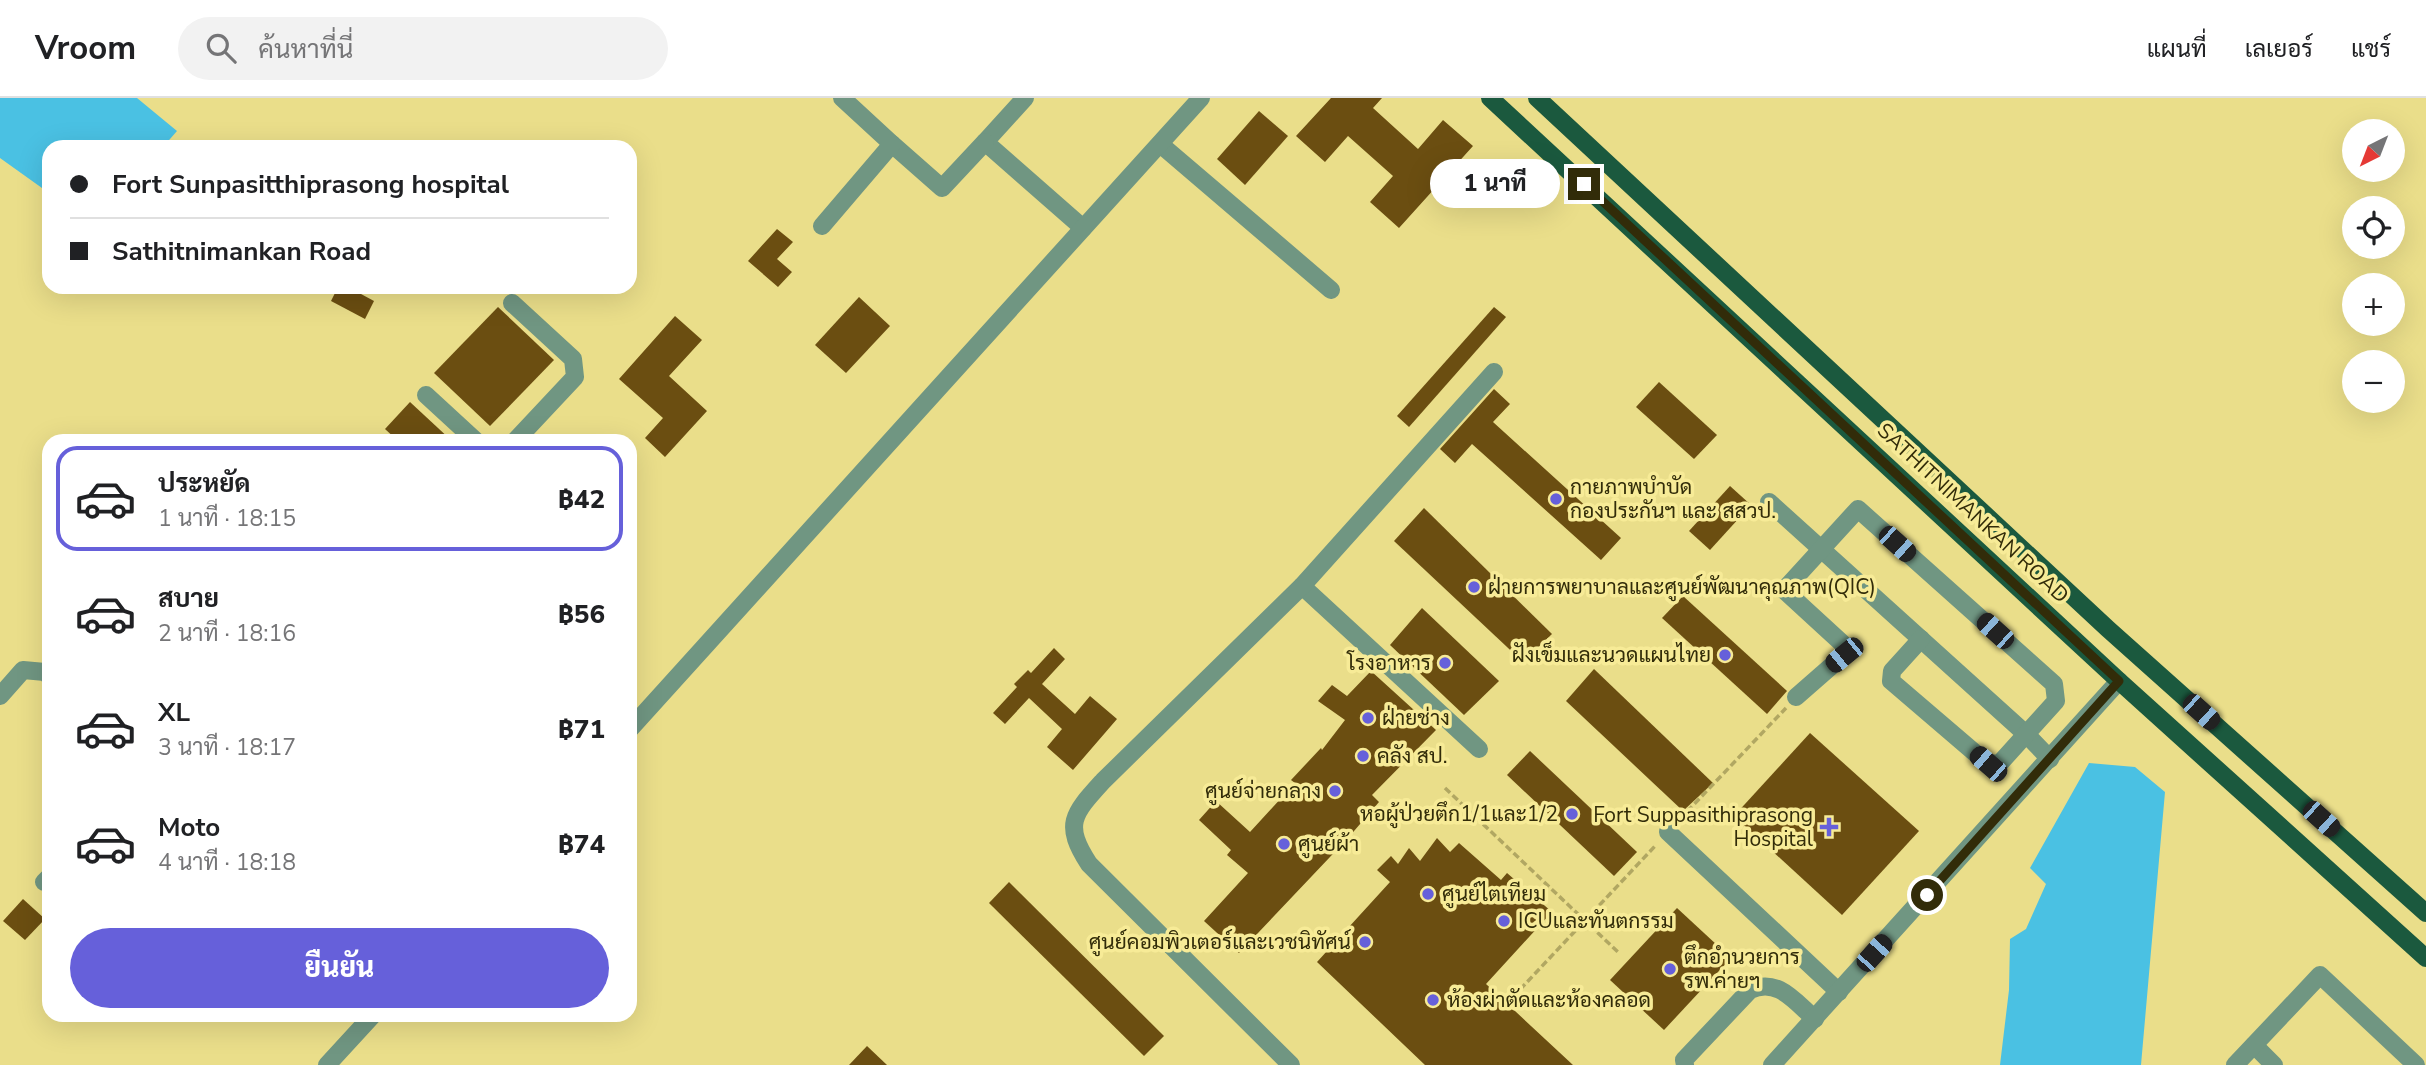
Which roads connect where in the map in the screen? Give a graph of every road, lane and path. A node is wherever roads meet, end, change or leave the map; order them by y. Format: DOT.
graph roads {
  1 [pos="842,98"];
  2 [pos="1025,98"];
  3 [pos="1201,98"];
  4 [pos="1490,98"];
  5 [pos="1537,98"];
  6 [pos="985,142"];
  7 [pos="892,144"];
  8 [pos="1160,144"];
  9 [pos="822,226"];
  10 [pos="1083,228"];
  11 [pos="1331,290"];
  12 [pos="512,303"];
  13 [pos="1494,372"];
  14 [pos="426,395"];
  15 [pos="468,434"];
  16 [pos="522,434"];
  17 [pos="1769,502"];
  18 [pos="1821,549"];
  19 [pos="1302,586"];
  20 [pos="1922,639"];
  21 [pos="2140,658"];
  22 [pos="42,672"];
  23 [pos="2119,681"];
  24 [pos="0,696"];
  25 [pos="1796,697"];
  26 [pos="637,721"];
  27 [pos="2027,735"];
  28 [pos="1479,749"];
  29 [pos="2050,759"];
  30 [pos="1445,788"];
  31 [pos="1668,832"];
  32 [pos="2426,913"];
  33 [pos="1619,953"];
  34 [pos="2426,958"];
  35 [pos="1839,992"];
  36 [pos="1815,1019"];
  37 [pos="367,1022"];
  38 [pos="2254,1045"];
  39 [pos="327,1065"];
  40 [pos="1291,1065"];
  41 [pos="1685,1065"];
  42 [pos="1772,1065"];
  43 [pos="2235,1065"];
  44 [pos="2274,1065"];
  45 [pos="2416,1065"];
  1 -- 7 [label="lane"];
  2 -- 6 [label="lane"];
  3 -- 8 [label="lane"];
  4 -- 23 [label="main road, SATHITNIMANKAN ROAD"];
  5 -- 21 [label="main road, SATHITNIMANKAN ROAD"];
  6 -- 7 [label="lane"];
  6 -- 10 [label="lane"];
  7 -- 9 [label="lane"];
  8 -- 10 [label="lane"];
  8 -- 11 [label="lane"];
  10 -- 26 [label="lane"];
  12 -- 16 [label="lane"];
  13 -- 19 [label="lane"];
  14 -- 15 [label="lane"];
  17 -- 18 [label="lane"];
  18 -- 20 [label="lane"];
  18 -- 25 [label="lane"];
  18 -- 27 [label="lane"];
  19 -- 28 [label="lane"];
  19 -- 40 [label="lane"];
  20 -- 27 [label="lane"];
  20 -- 27 [label="lane"];
  21 -- 23 [label="main road"];
  21 -- 32 [label="main road, SATHITNIMANKAN ROAD"];
  22 -- 24 [label="lane"];
  23 -- 29 [label="lane"];
  23 -- 34 [label="main road, SATHITNIMANKAN ROAD"];
  27 -- 29 [label="lane"];
  29 -- 35 [label="lane"];
  30 -- 33 [label="path"];
  31 -- 35 [label="lane"];
  35 -- 36 [label="lane"];
  36 -- 41 [label="lane"];
  36 -- 42 [label="lane"];
  37 -- 39 [label="lane"];
  38 -- 43 [label="lane"];
  38 -- 44 [label="lane"];
  38 -- 45 [label="lane"];
}
